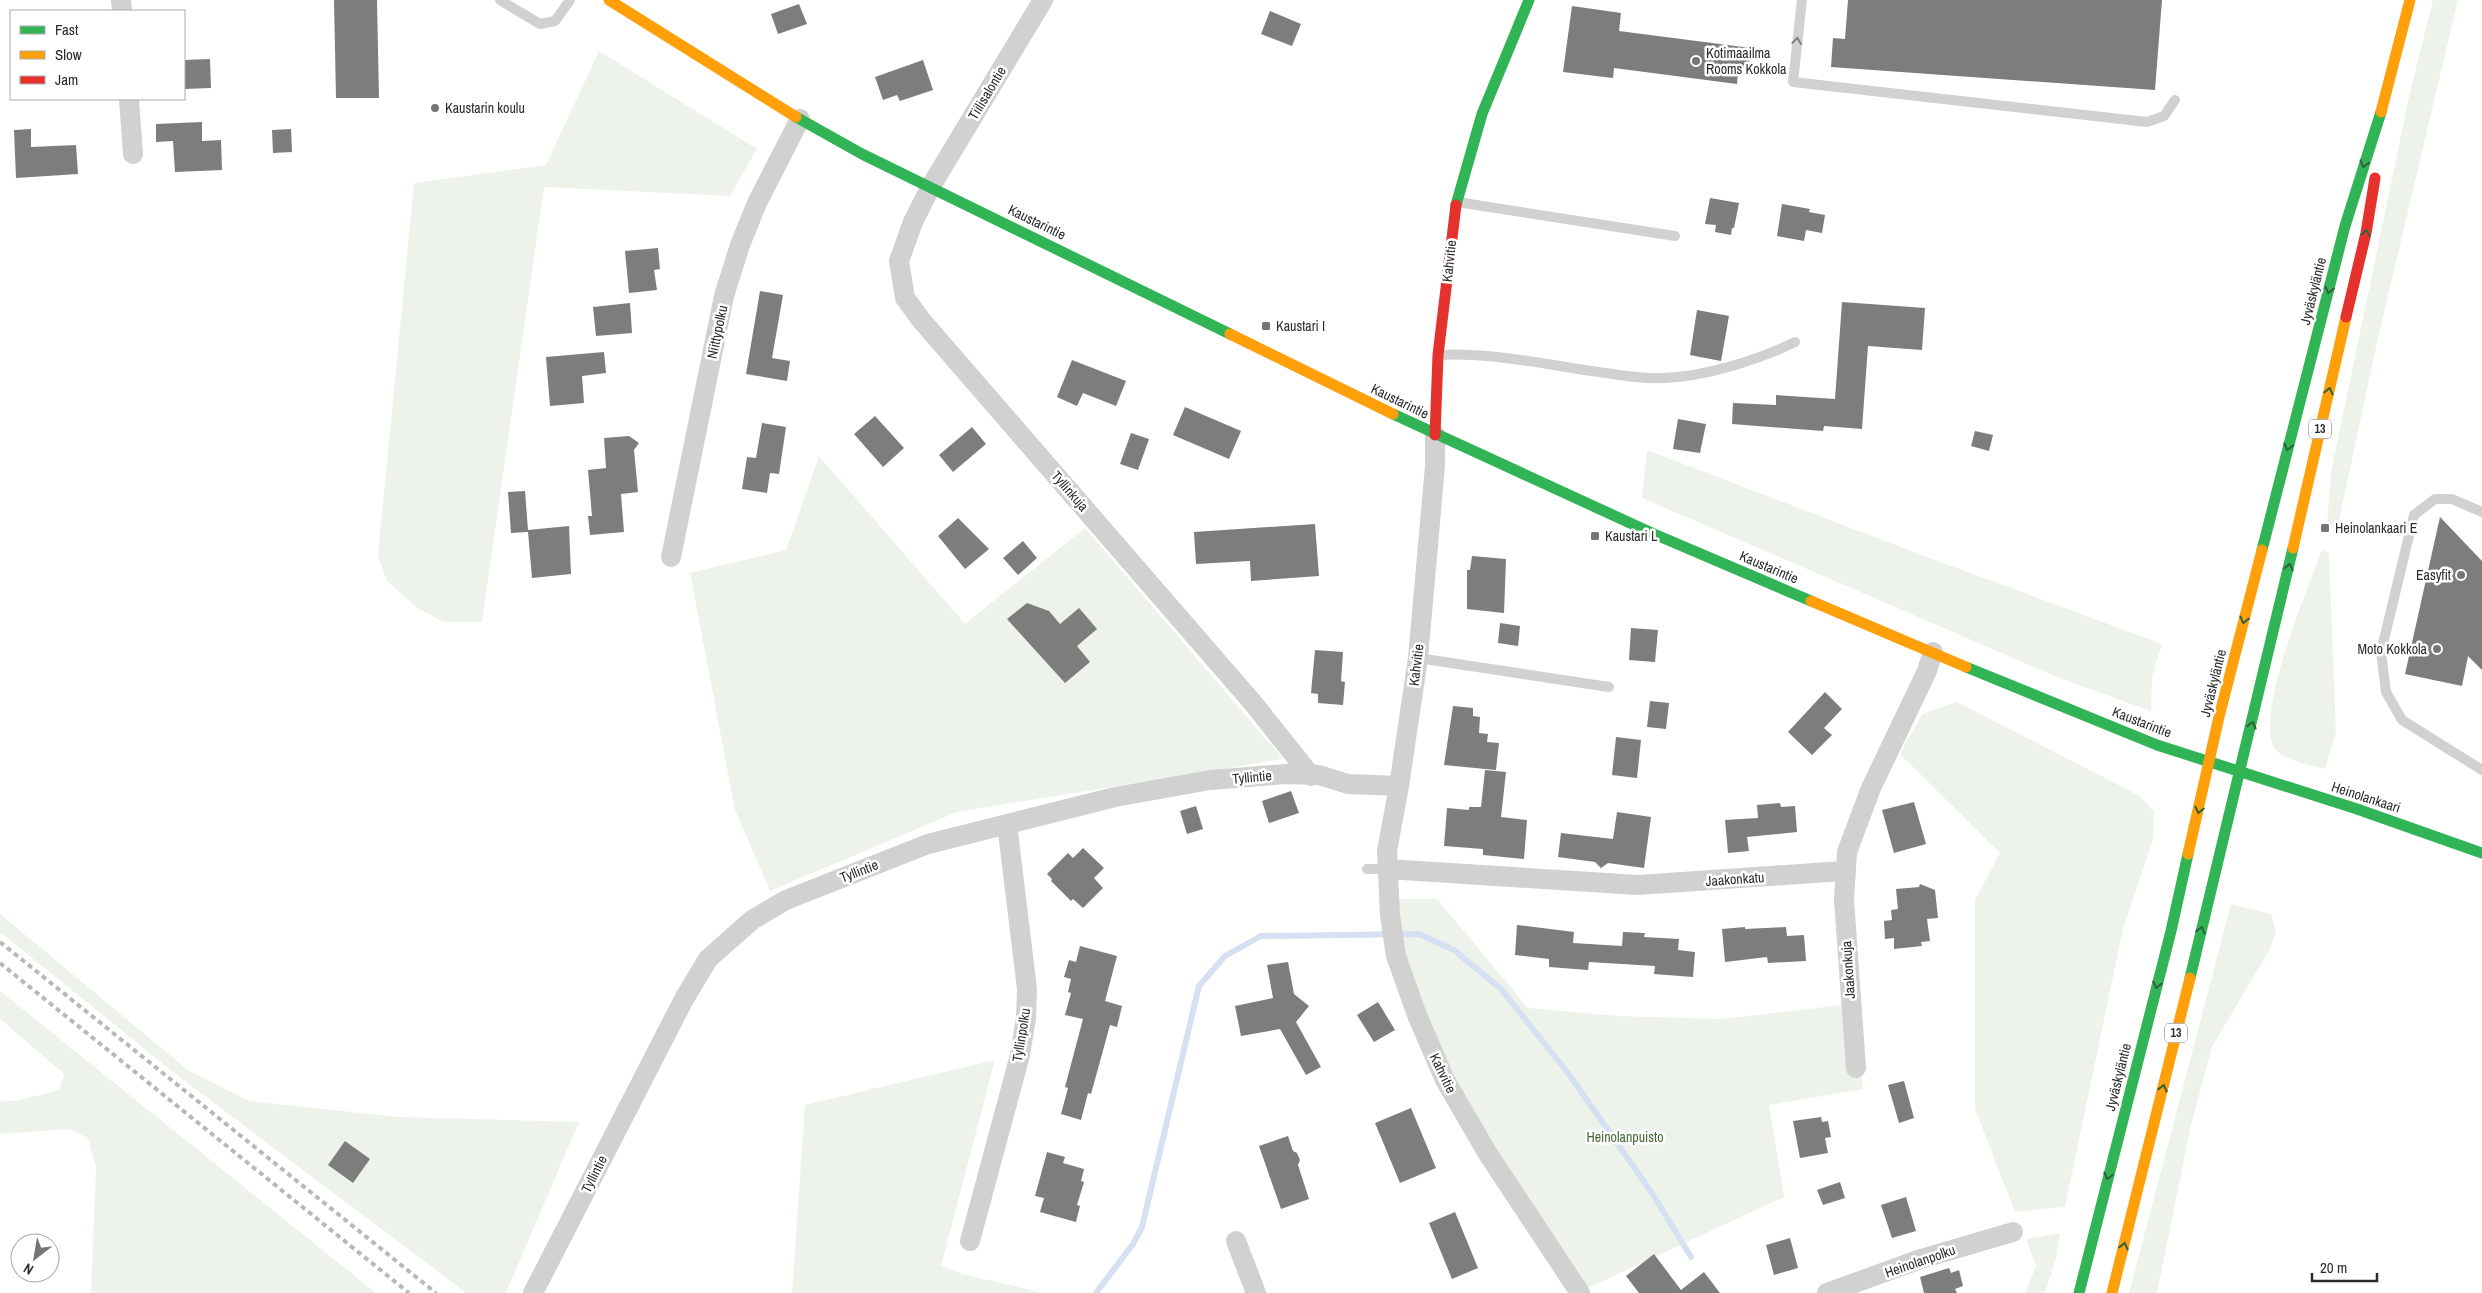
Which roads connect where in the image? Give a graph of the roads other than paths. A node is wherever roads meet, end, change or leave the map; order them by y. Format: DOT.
graph roads {
  1 [pos="500,0"];
  2 [pos="570,0"];
  3 [pos="609,0"];
  4 [pos="1043,0"];
  5 [pos="1529,0"];
  6 [pos="1802,0"];
  7 [pos="2410,0"];
  8 [pos="2390,84"];
  9 [pos="129,100"];
  10 [pos="2175,100"];
  11 [pos="800,118"];
  12 [pos="133,154"];
  13 [pos="932,186"];
  14 [pos="1456,202"];
  15 [pos="1675,236"];
  16 [pos="1795,342"];
  17 [pos="1438,355"];
  18 [pos="1436,435"];
  19 [pos="2482,512"];
  20 [pos="670,558"];
  21 [pos="1933,652"];
  22 [pos="1418,658"];
  23 [pos="1609,687"];
  24 [pos="2210,762"];
  25 [pos="2482,770"];
  26 [pos="2240,772"];
  27 [pos="1311,776"];
  28 [pos="1399,786"];
  29 [pos="1007,824"];
  30 [pos="2482,853"];
  31 [pos="1367,869"];
  32 [pos="1387,869"];
  33 [pos="1844,871"];
  34 [pos="1856,1068"];
  35 [pos="2013,1232"];
  36 [pos="970,1241"];
  37 [pos="1236,1241"];
  38 [pos="533,1293"];
  39 [pos="1256,1293"];
  40 [pos="1580,1293"];
  41 [pos="1827,1293"];
  42 [pos="2079,1293"];
  43 [pos="2112,1293"];
  1 -- 2 [label="lane"];
  3 -- 11 [label="main road, Kaustarintie"];
  4 -- 13 [label="street, Tiilisalontie"];
  5 -- 14 [label="main road, Kahvitie"];
  10 -- 6 [label="lane, one-way"];
  7 -- 8 [label="main road, Jyväskyläntie / 13"];
  8 -- 24 [label="main road, Jyväskyläntie / 13, one-way"];
  26 -- 8 [label="main road, Jyväskyläntie / 13, one-way"];
  9 -- 12 [label="street"];
  11 -- 13 [label="main road, Kaustarintie"];
  11 -- 20 [label="street, Niittypolku"];
  13 -- 18 [label="main road, Kaustarintie"];
  13 -- 27 [label="street, Tyllinkuja"];
  14 -- 15 [label="lane"];
  14 -- 17 [label="main road, Kahvitie"];
  16 -- 17 [label="lane"];
  17 -- 18 [label="main road, Kahvitie"];
  18 -- 21 [label="main road, Kaustarintie"];
  18 -- 22 [label="street, Kahvitie"];
  19 -- 25 [label="lane"];
  21 -- 24 [label="main road, Kaustarintie"];
  21 -- 33 [label="street"];
  22 -- 23 [label="lane"];
  22 -- 28 [label="street, Kahvitie"];
  24 -- 26 [label="main road, Kaustarintie"];
  24 -- 42 [label="main road, Jyväskyläntie / 13, one-way"];
  26 -- 30 [label="main road, Heinolankaari"];
  43 -- 26 [label="main road, Jyväskyläntie / 13, one-way"];
  27 -- 28 [label="street, Tyllintie"];
  27 -- 29 [label="street, Tyllintie"];
  28 -- 32 [label="street, Kahvitie"];
  29 -- 36 [label="street, Tyllinpolku"];
  29 -- 38 [label="street, Tyllintie"];
  31 -- 32 [label="lane"];
  32 -- 33 [label="street, Jaakonkatu"];
  32 -- 40 [label="street, Kahvitie"];
  33 -- 34 [label="street, Jaakonkuja"];
  35 -- 41 [label="street, Heinolanpolku"];
  37 -- 39 [label="street"];
}
